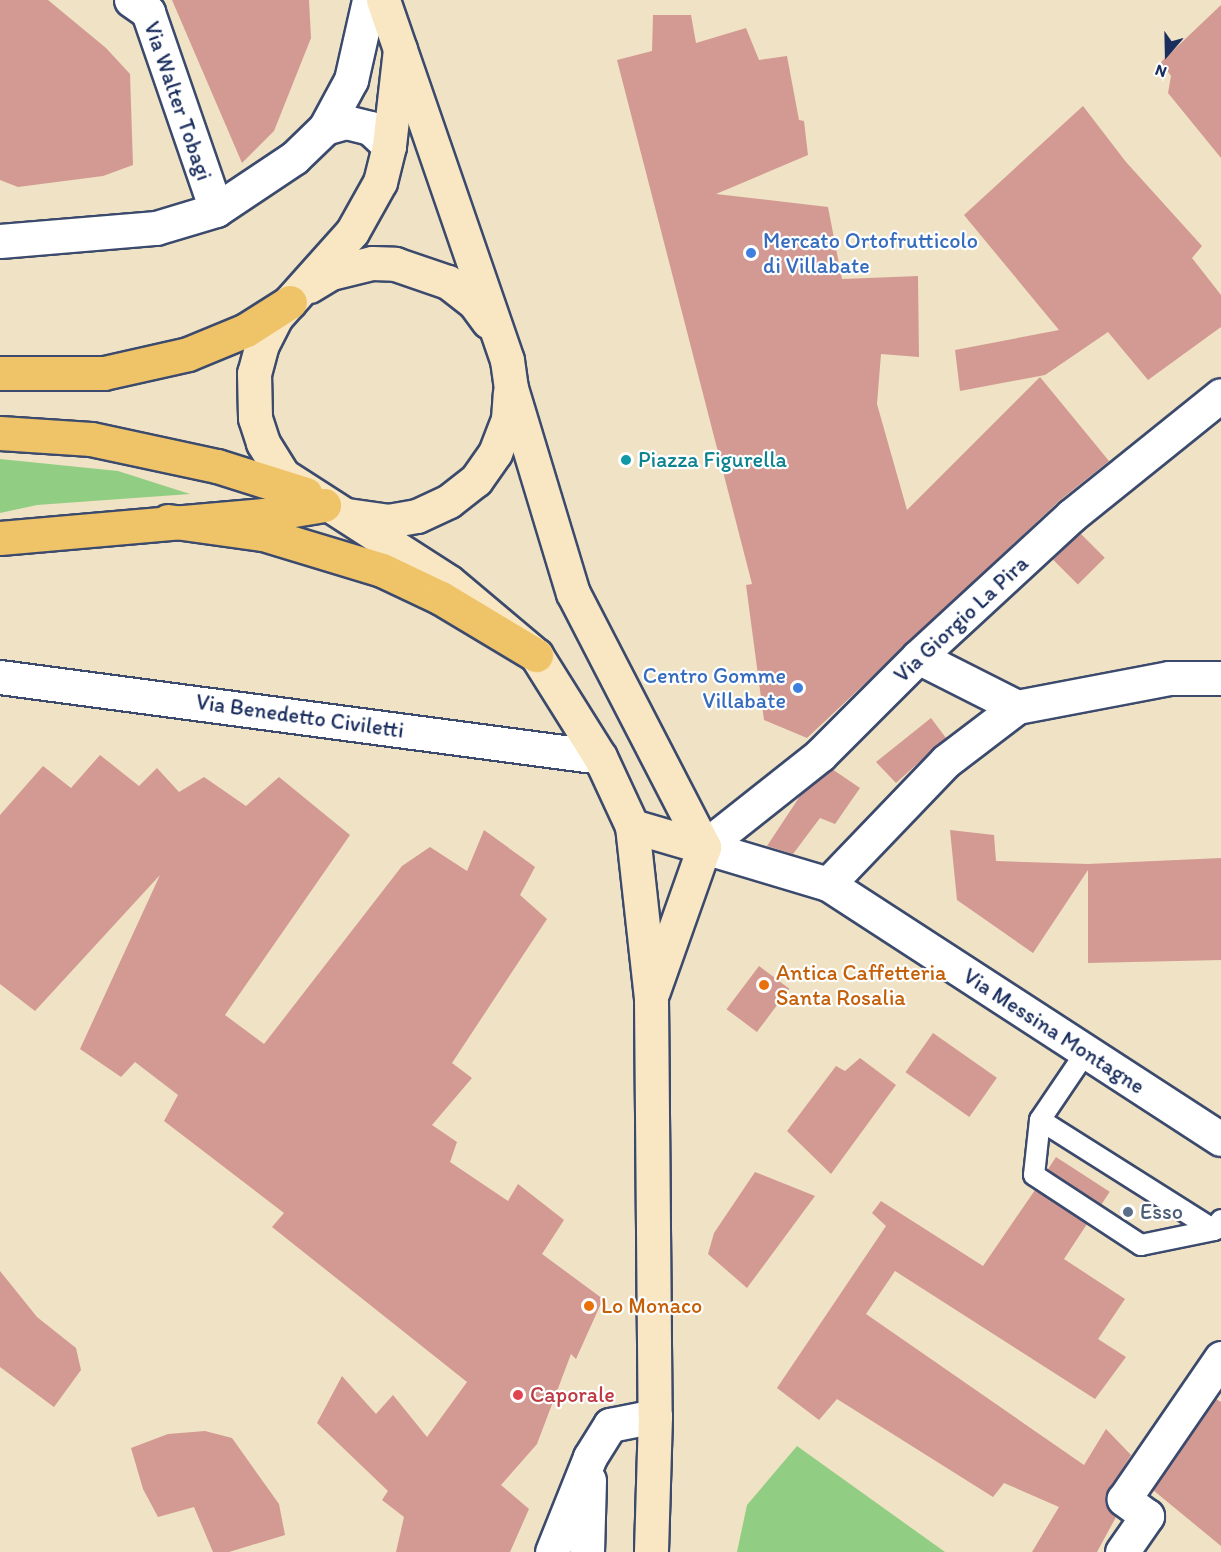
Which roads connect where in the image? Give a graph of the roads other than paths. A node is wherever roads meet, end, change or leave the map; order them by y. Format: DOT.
graph roads {
  1 [pos="131,0"];
  2 [pos="369,0"];
  3 [pos="383,0"];
  4 [pos="400,49"];
  5 [pos="325,128"];
  6 [pos="389,146"];
  7 [pos="216,210"];
  8 [pos="0,241"];
  9 [pos="295,297"];
  10 [pos="0,373"];
  11 [pos="509,374"];
  12 [pos="1221,395"];
  13 [pos="0,433"];
  14 [pos="321,503"];
  15 [pos="168,521"];
  16 [pos="0,538"];
  17 [pos="536,655"];
  18 [pos="918,657"];
  19 [pos="0,677"];
  20 [pos="1221,678"];
  21 [pos="1017,707"];
  22 [pos="600,757"];
  23 [pos="632,826"];
  24 [pos="704,847"];
  25 [pos="828,884"];
  26 [pos="651,999"];
  27 [pos="1086,1052"];
  28 [pos="1040,1120"];
  29 [pos="1221,1139"];
  30 [pos="1218,1225"];
  31 [pos="1221,1358"];
  32 [pos="655,1416"];
  33 [pos="590,1457"];
  34 [pos="552,1552"];
  35 [pos="586,1552"];
  36 [pos="651,1552"];
  37 [pos="1122,1552"];
  1 -- 7 [label="street, Via Walter Tobagi"];
  2 -- 5 [label="street"];
  3 -- 4 [label="main road"];
  4 -- 6 [label="main road"];
  4 -- 11 [label="main road"];
  5 -- 6 [label="street"];
  5 -- 7 [label="street"];
  6 -- 9 [label="main road"];
  7 -- 8 [label="street"];
  9 -- 10 [label="main road"];
  9 -- 11 [label="main road"];
  9 -- 14 [label="main road"];
  11 -- 14 [label="main road"];
  11 -- 24 [label="main road"];
  12 -- 18 [label="street, Via Giorgio La Pira"];
  13 -- 14 [label="main road"];
  14 -- 15 [label="main road"];
  14 -- 17 [label="main road"];
  15 -- 16 [label="main road"];
  15 -- 17 [label="main road"];
  17 -- 22 [label="main road"];
  18 -- 21 [label="street"];
  18 -- 24 [label="street, Via Giorgio La Pira"];
  19 -- 22 [label="street, Via Benedetto Civiletti"];
  20 -- 21 [label="street"];
  21 -- 25 [label="street"];
  22 -- 23 [label="main road"];
  23 -- 24 [label="main road"];
  23 -- 26 [label="main road"];
  24 -- 25 [label="street, Via Messina Montagne"];
  24 -- 26 [label="main road"];
  25 -- 27 [label="street, Via Messina Montagne"];
  26 -- 32 [label="main road"];
  27 -- 28 [label="lane"];
  27 -- 29 [label="street, Via Messina Montagne"];
  28 -- 30 [label="lane"];
  28 -- 30 [label="lane"];
  31 -- 37 [label="street"];
  32 -- 33 [label="street"];
  32 -- 36 [label="main road"];
  33 -- 34 [label="street"];
  33 -- 35 [label="street"];
}
